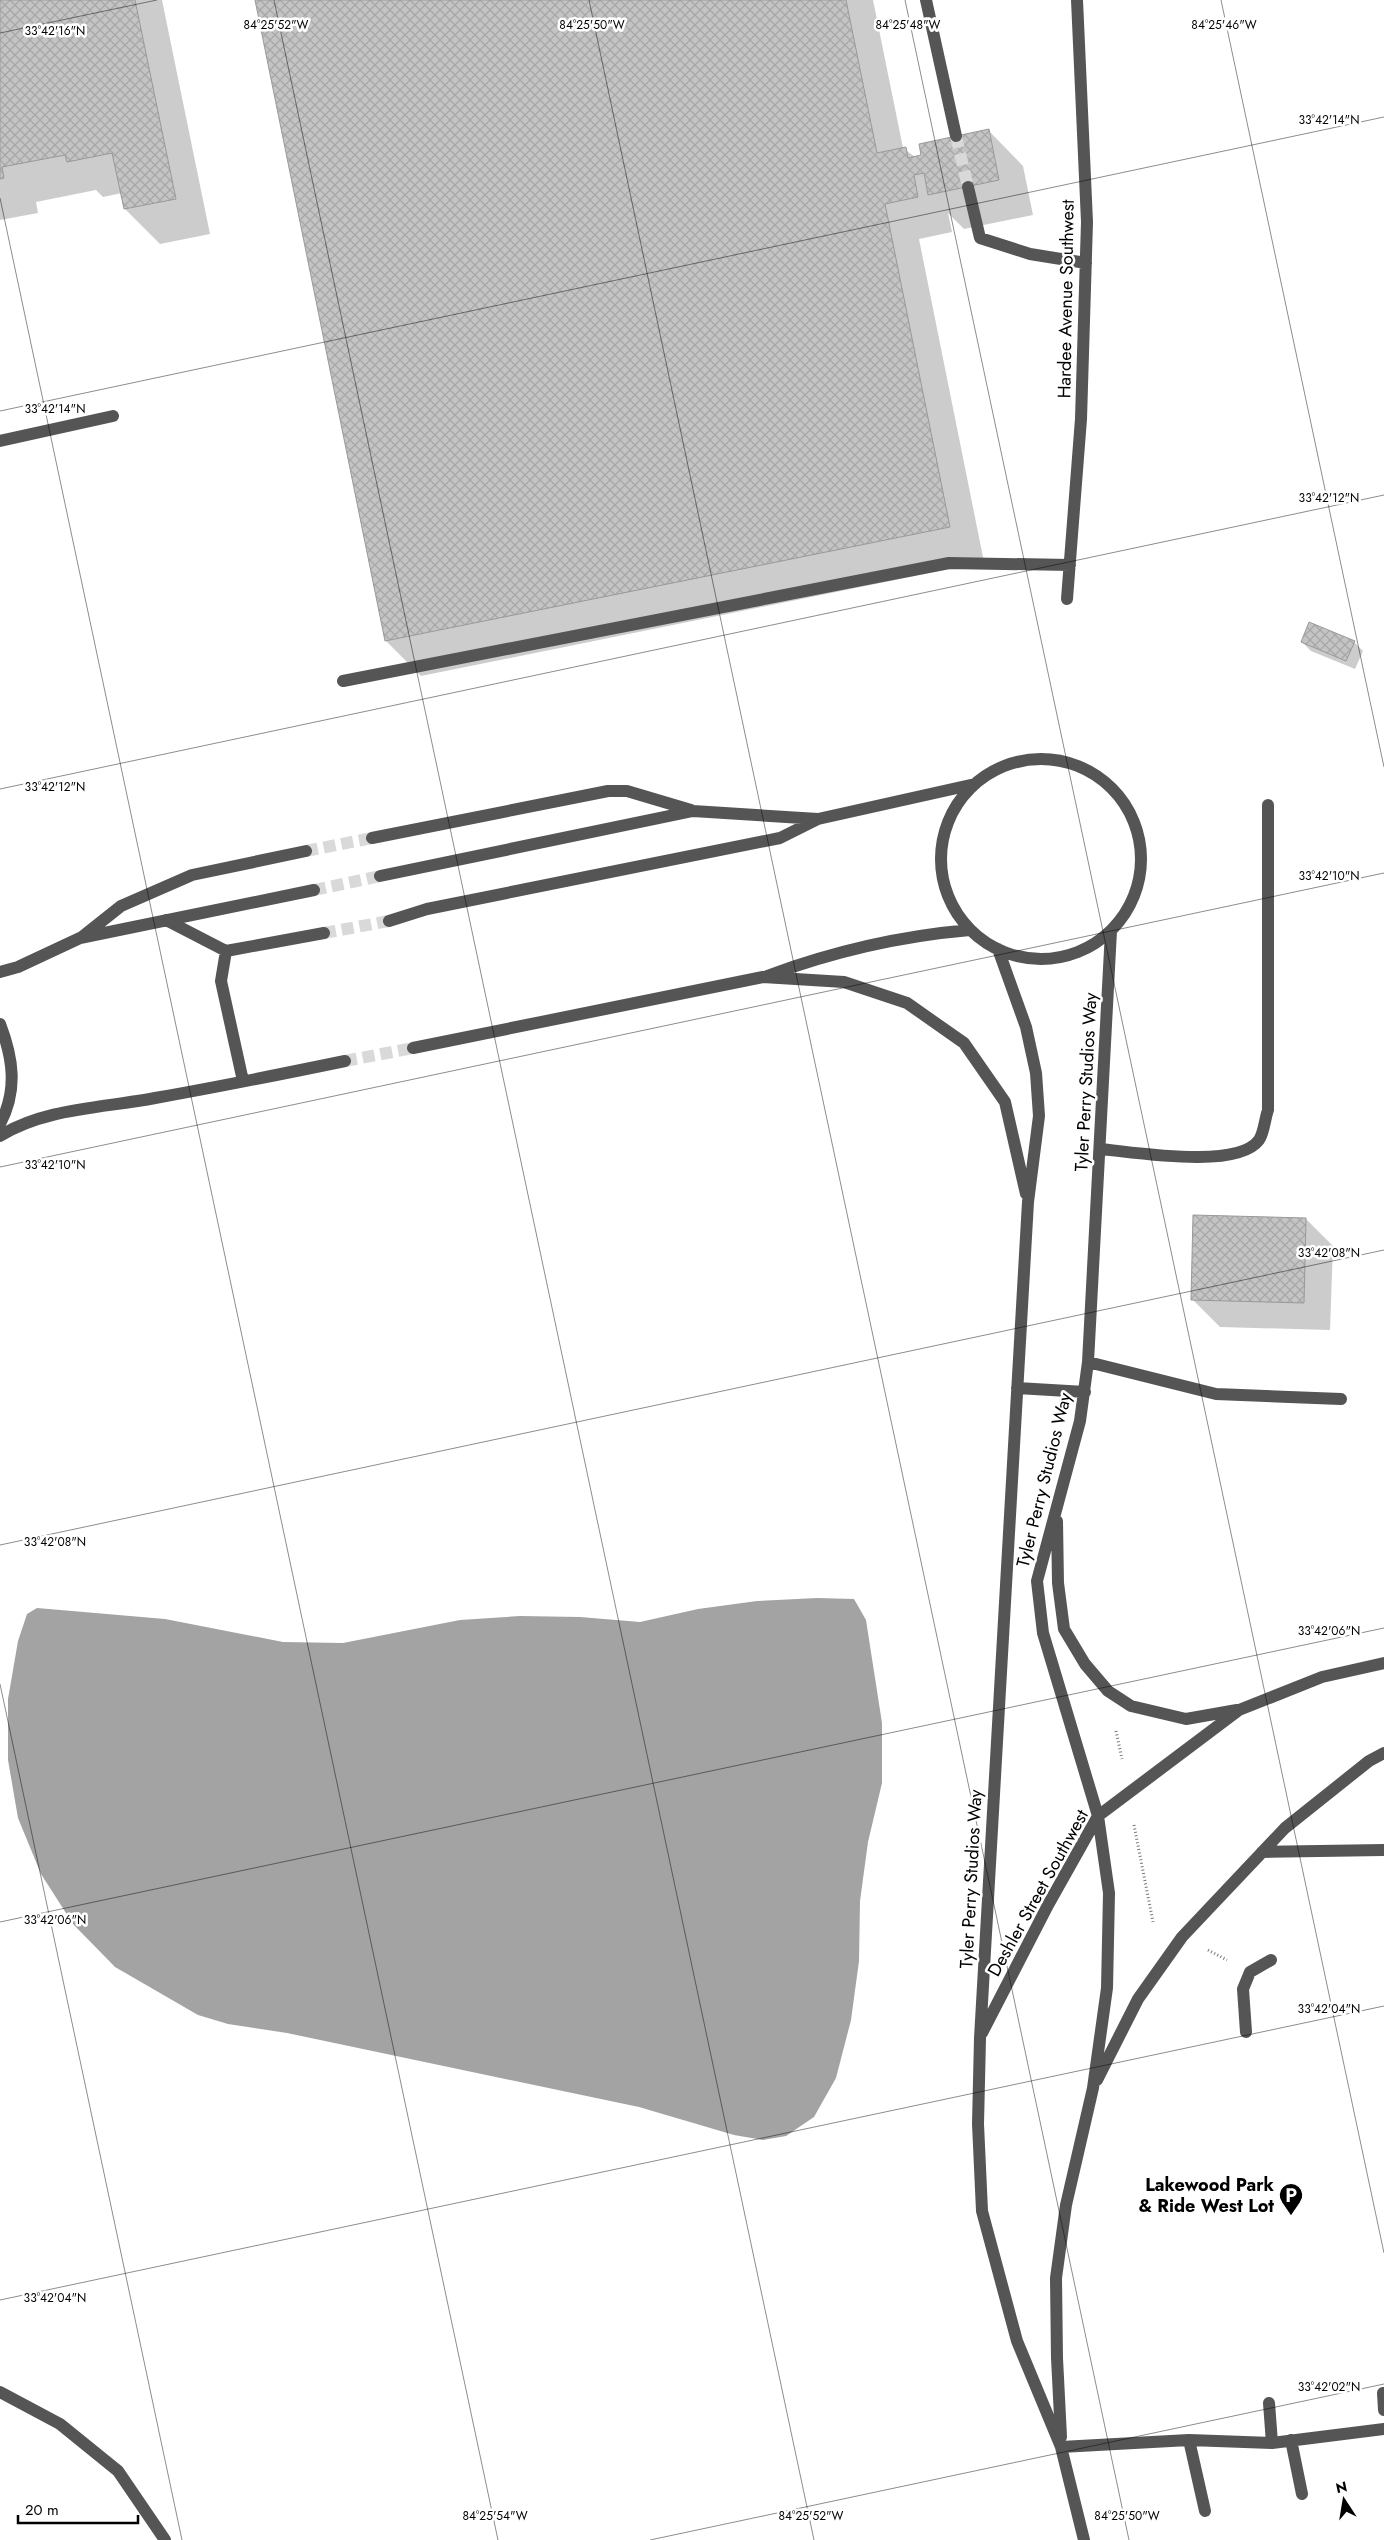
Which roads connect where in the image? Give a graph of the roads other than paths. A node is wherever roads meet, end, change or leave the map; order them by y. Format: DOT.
graph roads {
  1 [pos="926,0"];
  2 [pos="1077,0"];
  3 [pos="956,136"];
  4 [pos="968,187"];
  5 [pos="1086,263"];
  6 [pos="113,416"];
  7 [pos="0,441"];
  8 [pos="1070,565"];
  9 [pos="1066,599"];
  10 [pos="343,681"];
  11 [pos="975,784"];
  12 [pos="1268,805"];
  13 [pos="693,811"];
  14 [pos="818,819"];
  15 [pos="372,838"];
  16 [pos="306,851"];
  17 [pos="380,876"];
  18 [pos="314,890"];
  19 [pos="166,920"];
  20 [pos="389,921"];
  21 [pos="970,930"];
  22 [pos="1111,931"];
  23 [pos="324,933"];
  24 [pos="80,938"];
  25 [pos="998,949"];
  26 [pos="226,951"];
  27 [pos="0,972"];
  28 [pos="763,977"];
  29 [pos="0,1024"];
  30 [pos="413,1048"];
  31 [pos="345,1061"];
  32 [pos="243,1081"];
  33 [pos="0,1124"];
  34 [pos="0,1136"];
  35 [pos="1100,1149"];
  36 [pos="1028,1202"];
  37 [pos="1088,1362"];
  38 [pos="1017,1388"];
  39 [pos="1085,1392"];
  40 [pos="1341,1399"];
  41 [pos="1057,1505"];
  42 [pos="1384,1663"];
  43 [pos="1239,1710"];
  44 [pos="1384,1753"];
  45 [pos="1098,1816"];
  46 [pos="1384,1850"];
  47 [pos="1262,1852"];
  48 [pos="1271,1960"];
  49 [pos="1246,2032"];
  50 [pos="980,2038"];
  51 [pos="1093,2088"];
  52 [pos="0,2392"];
  53 [pos="1382,2393"];
  54 [pos="1269,2403"];
  55 [pos="1384,2410"];
  56 [pos="1384,2429"];
  57 [pos="1189,2440"];
  58 [pos="1291,2440"];
  59 [pos="1272,2443"];
  60 [pos="1062,2447"];
  61 [pos="1302,2494"];
  62 [pos="1205,2511"];
  63 [pos="166,2540"];
  64 [pos="1084,2540"];
  1 -- 3 [label="street"];
  2 -- 5 [label="street, Hardee Avenue Southwest"];
  4 -- 5 [label="street"];
  5 -- 8 [label="street, Hardee Avenue Southwest"];
  6 -- 7 [label="street"];
  8 -- 9 [label="street, Hardee Avenue Southwest"];
  8 -- 10 [label="street"];
  11 -- 14 [label="street"];
  11 -- 21 [label="street"];
  11 -- 22 [label="street"];
  12 -- 35 [label="street"];
  13 -- 14 [label="street"];
  13 -- 15 [label="street"];
  13 -- 17 [label="street"];
  14 -- 20 [label="street"];
  16 -- 24 [label="street"];
  18 -- 19 [label="street"];
  19 -- 24 [label="street"];
  19 -- 26 [label="street"];
  21 -- 25 [label="street"];
  21 -- 28 [label="street"];
  22 -- 25 [label="street"];
  22 -- 35 [label="street, Tyler Perry Studios Way"];
  23 -- 26 [label="street"];
  24 -- 27 [label="street"];
  25 -- 36 [label="street, Tyler Perry Studios Way"];
  26 -- 32 [label="street"];
  28 -- 30 [label="street"];
  28 -- 36 [label="street"];
  29 -- 33 [label="street"];
  31 -- 32 [label="street"];
  32 -- 34 [label="street"];
  35 -- 37 [label="street, Tyler Perry Studios Way"];
  36 -- 38 [label="street, Tyler Perry Studios Way"];
  37 -- 39 [label="street, Tyler Perry Studios Way"];
  37 -- 40 [label="street"];
  38 -- 39 [label="street"];
  38 -- 50 [label="street, Tyler Perry Studios Way"];
  39 -- 41 [label="street, Tyler Perry Studios Way"];
  41 -- 43 [label="street"];
  41 -- 45 [label="street, Tyler Perry Studios Way"];
  42 -- 43 [label="street, Deshler Street Southwest"];
  43 -- 45 [label="street, Deshler Street Southwest"];
  44 -- 47 [label="street"];
  45 -- 50 [label="street, Deshler Street Southwest"];
  45 -- 51 [label="street, Tyler Perry Studios Way"];
  46 -- 47 [label="street"];
  47 -- 51 [label="street"];
  48 -- 49 [label="street"];
  50 -- 60 [label="street"];
  51 -- 60 [label="street"];
  52 -- 63 [label="street"];
  53 -- 55 [label="street"];
  54 -- 59 [label="street"];
  56 -- 58 [label="street"];
  57 -- 59 [label="street"];
  57 -- 60 [label="street"];
  57 -- 62 [label="street"];
  58 -- 59 [label="street"];
  58 -- 61 [label="street"];
  60 -- 64 [label="street"];
}
